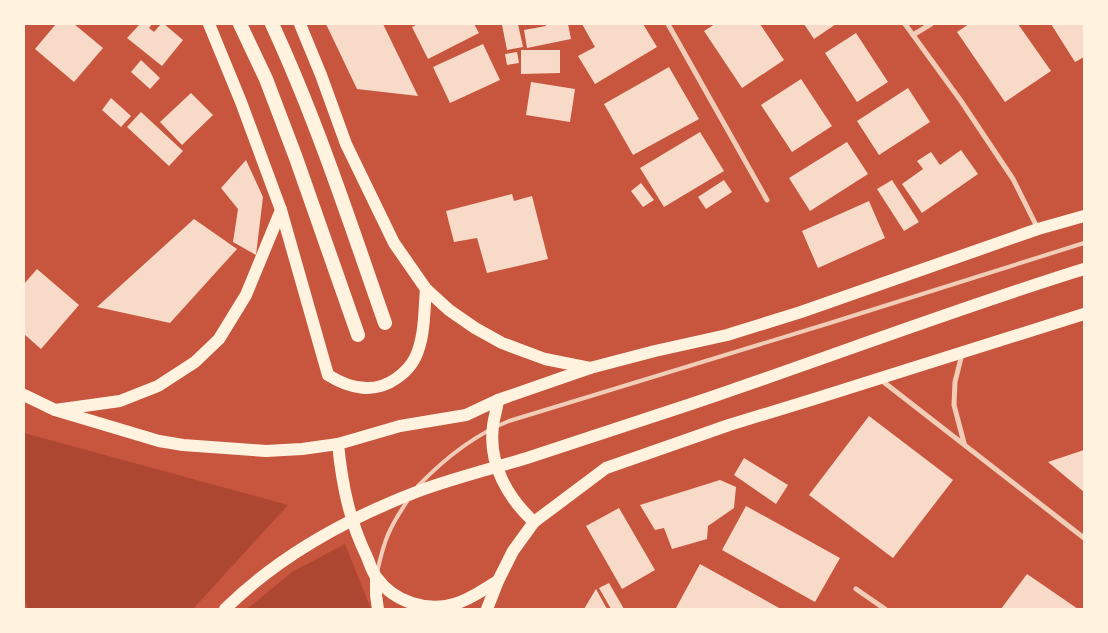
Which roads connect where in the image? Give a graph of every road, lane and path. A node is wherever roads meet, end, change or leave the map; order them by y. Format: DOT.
graph roads {
  1 [pos="208,24"];
  2 [pos="240,24"];
  3 [pos="272,24"];
  4 [pos="300,24"];
  5 [pos="668,24"];
  6 [pos="905,24"];
  7 [pos="931,24"];
  8 [pos="913,35"];
  9 [pos="767,200"];
  10 [pos="280,210"];
  11 [pos="1084,216"];
  12 [pos="1038,229"];
  13 [pos="1084,242"];
  14 [pos="1084,268"];
  15 [pos="426,289"];
  16 [pos="1084,314"];
  17 [pos="386,323"];
  18 [pos="358,335"];
  19 [pos="963,351"];
  20 [pos="590,368"];
  21 [pos="878,378"];
  22 [pos="24,395"];
  23 [pos="498,400"];
  24 [pos="55,410"];
  25 [pos="493,428"];
  26 [pos="338,444"];
  27 [pos="964,444"];
  28 [pos="534,522"];
  29 [pos="1084,538"];
  30 [pos="376,578"];
  31 [pos="498,581"];
  32 [pos="856,589"];
  33 [pos="226,609"];
  34 [pos="378,609"];
  35 [pos="487,609"];
  36 [pos="885,609"];
  1 -- 10 [label="main road"];
  2 -- 18 [label="highway"];
  3 -- 17 [label="highway"];
  4 -- 15 [label="main road"];
  5 -- 9 [label="street"];
  6 -- 8 [label="street"];
  7 -- 8 [label="street"];
  8 -- 12 [label="street"];
  10 -- 15 [label="main road"];
  10 -- 24 [label="main road"];
  11 -- 12 [label="main road"];
  12 -- 20 [label="main road"];
  13 -- 25 [label="lane"];
  14 -- 33 [label="main road"];
  15 -- 20 [label="main road"];
  16 -- 19 [label="main road"];
  19 -- 21 [label="main road"];
  19 -- 27 [label="street"];
  20 -- 23 [label="main road"];
  21 -- 27 [label="street"];
  21 -- 28 [label="main road"];
  22 -- 24 [label="main road"];
  23 -- 25 [label="main road"];
  23 -- 26 [label="main road"];
  24 -- 26 [label="main road"];
  25 -- 28 [label="main road"];
  25 -- 30 [label="lane"];
  26 -- 30 [label="main road"];
  27 -- 29 [label="street"];
  28 -- 31 [label="main road"];
  30 -- 31 [label="main road"];
  30 -- 34 [label="main road"];
  31 -- 35 [label="main road"];
  32 -- 36 [label="street"];
}
